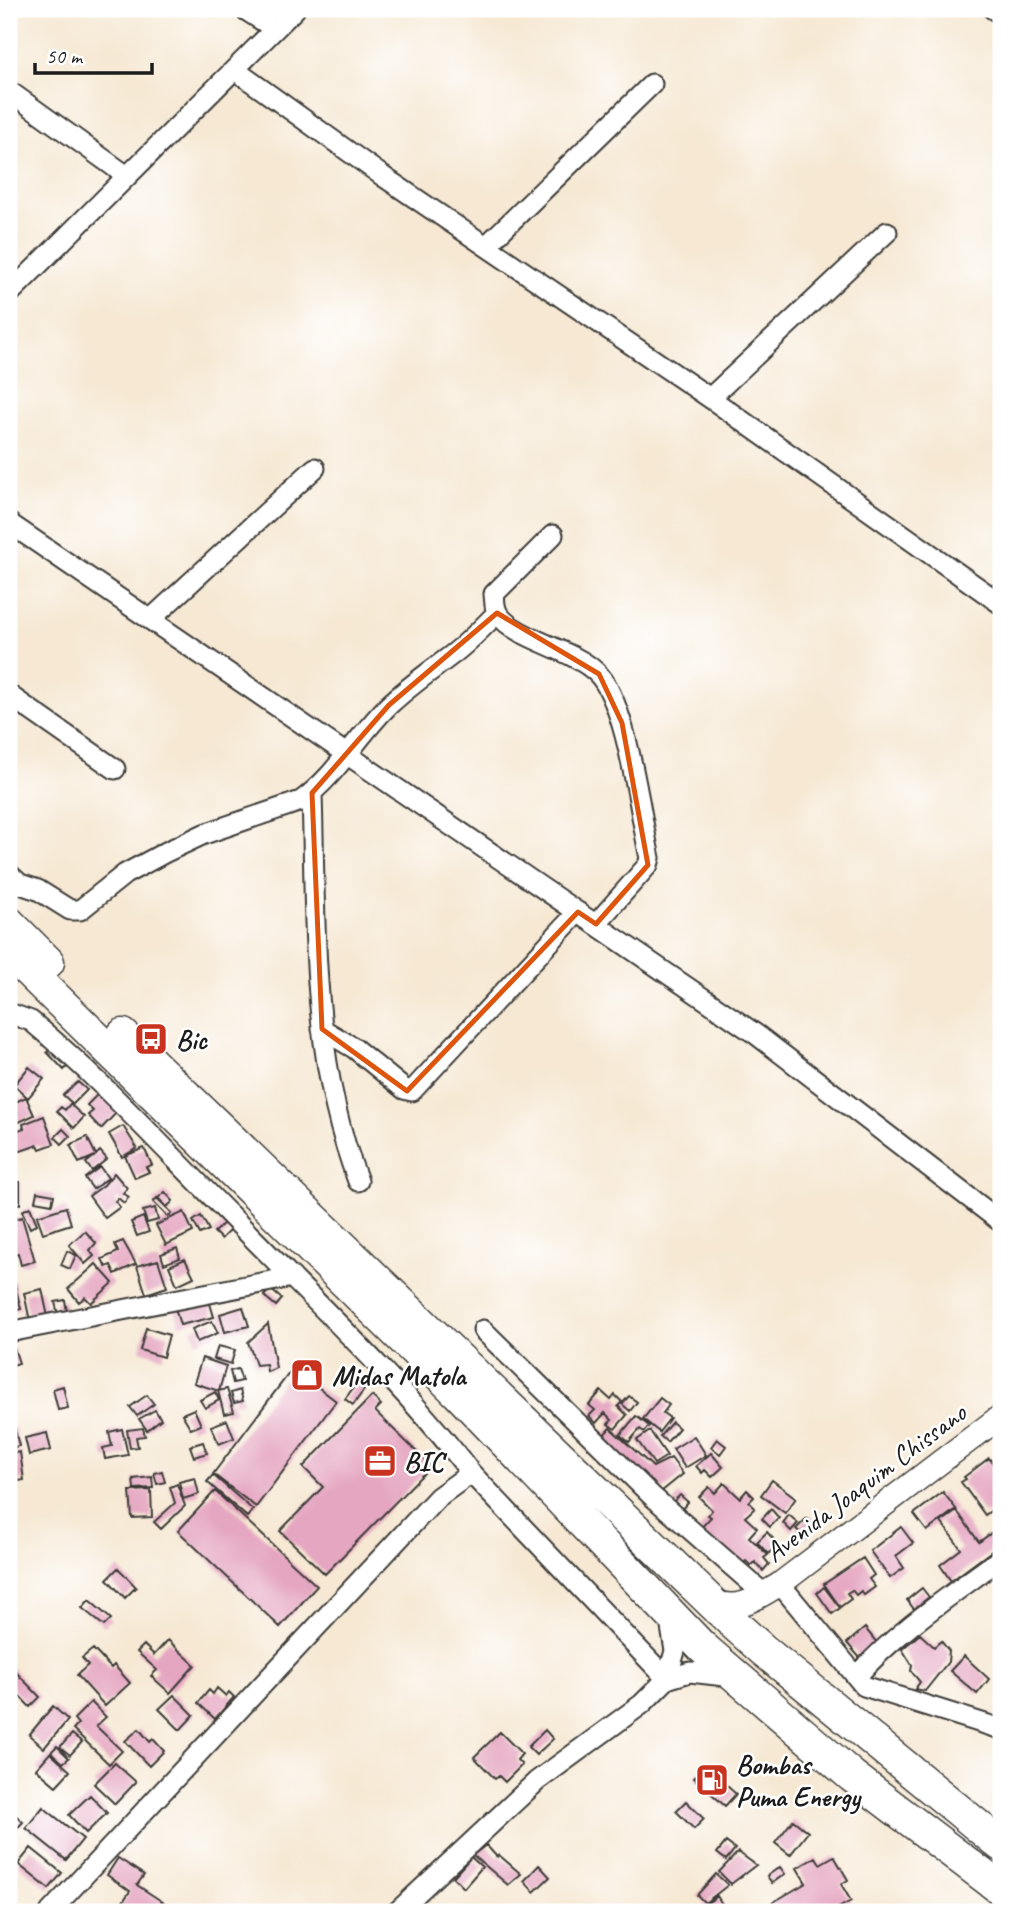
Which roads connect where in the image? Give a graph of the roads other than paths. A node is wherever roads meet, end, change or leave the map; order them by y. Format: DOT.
graph roads {
  1 [pos="244,9"];
  2 [pos="295,9"];
  3 [pos="993,9"];
  4 [pos="1001,14"];
  5 [pos="275,29"];
  6 [pos="235,70"];
  7 [pos="652,84"];
  8 [pos="9,91"];
  9 [pos="127,176"];
  10 [pos="887,232"];
  11 [pos="486,246"];
  12 [pos="9,294"];
  13 [pos="710,398"];
  14 [pos="315,468"];
  15 [pos="9,523"];
  16 [pos="553,536"];
  17 [pos="1001,604"];
  18 [pos="497,613"];
  19 [pos="150,619"];
  20 [pos="9,695"];
  21 [pos="348,756"];
  22 [pos="115,769"];
  23 [pos="312,793"];
  24 [pos="9,874"];
  25 [pos="578,912"];
  26 [pos="9,923"];
  27 [pos="596,923"];
  28 [pos="9,952"];
  29 [pos="9,1013"];
  30 [pos="322,1029"];
  31 [pos="358,1181"];
  32 [pos="1001,1222"];
  33 [pos="292,1277"];
  34 [pos="483,1331"];
  35 [pos="9,1332"];
  36 [pos="1001,1416"];
  37 [pos="471,1473"];
  38 [pos="1001,1558"];
  39 [pos="772,1589"];
  40 [pos="710,1601"];
  41 [pos="669,1614"];
  42 [pos="762,1650"];
  43 [pos="857,1676"];
  44 [pos="737,1678"];
  45 [pos="667,1679"];
  46 [pos="1001,1729"];
  47 [pos="1001,1845"];
  48 [pos="1001,1889"];
  49 [pos="50,1912"];
  50 [pos="397,1912"];
  1 -- 5 [label="street"];
  2 -- 5 [label="street"];
  3 -- 4 [label="street"];
  5 -- 6 [label="street"];
  6 -- 9 [label="street"];
  6 -- 11 [label="street"];
  7 -- 11 [label="street"];
  8 -- 9 [label="street"];
  9 -- 12 [label="street"];
  10 -- 13 [label="street"];
  11 -- 13 [label="street"];
  13 -- 17 [label="street"];
  14 -- 19 [label="street"];
  15 -- 19 [label="street"];
  16 -- 18 [label="street"];
  18 -- 21 [label="street"];
  18 -- 27 [label="street"];
  19 -- 21 [label="street"];
  20 -- 22 [label="street"];
  21 -- 23 [label="street"];
  21 -- 25 [label="street"];
  23 -- 24 [label="street"];
  23 -- 30 [label="street"];
  25 -- 27 [label="street"];
  25 -- 30 [label="street"];
  26 -- 40 [label="highway"];
  27 -- 32 [label="street"];
  28 -- 41 [label="highway"];
  29 -- 33 [label="street"];
  30 -- 31 [label="street"];
  33 -- 35 [label="street"];
  33 -- 37 [label="street"];
  34 -- 39 [label="street"];
  36 -- 39 [label="street, Avenida Joaquim Chissano"];
  37 -- 45 [label="street"];
  37 -- 49 [label="street"];
  38 -- 43 [label="street"];
  39 -- 40 [label="street, Avenida Joaquim Chissano"];
  39 -- 42 [label="street, Avenida Joaquim Chissano"];
  39 -- 43 [label="street"];
  40 -- 42 [label="highway"];
  41 -- 44 [label="highway"];
  41 -- 45 [label="street"];
  42 -- 47 [label="highway"];
  43 -- 46 [label="street"];
  44 -- 45 [label="street"];
  44 -- 48 [label="highway"];
  45 -- 50 [label="street"];
}
